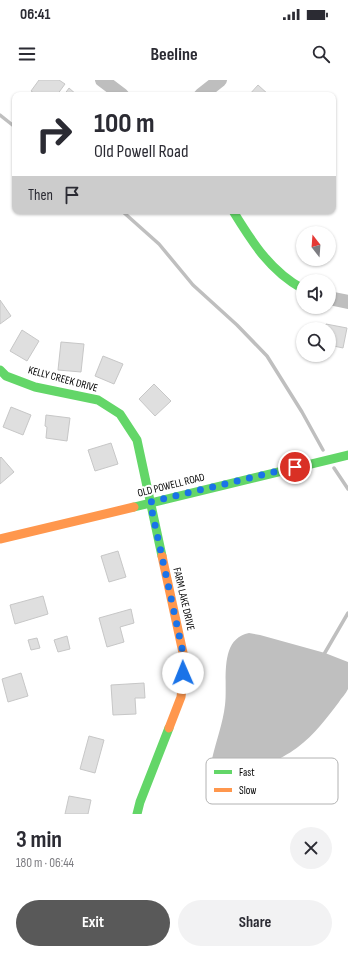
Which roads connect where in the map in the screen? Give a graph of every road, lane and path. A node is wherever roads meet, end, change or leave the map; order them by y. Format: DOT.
graph roads {
  1 [pos="102,80"];
  2 [pos="220,80"];
  3 [pos="118,92"];
  4 [pos="205,92"];
  5 [pos="235,214"];
  6 [pos="296,285"];
  7 [pos="336,299"];
  8 [pos="348,302"];
  9 [pos="2,377"];
  10 [pos="348,455"];
  11 [pos="150,502"];
  12 [pos="0,539"];
  13 [pos="137,814"];
  1 -- 3 [label="street"];
  2 -- 4 [label="street"];
  5 -- 6 [label="street"];
  7 -- 8 [label="street"];
  9 -- 11 [label="street, KELLY CREEK DRIVE"];
  10 -- 11 [label="street, OLD POWELL ROAD"];
  11 -- 12 [label="street, OLD POWELL ROAD"];
  11 -- 13 [label="street, FARM LAKE DRIVE"];
}
